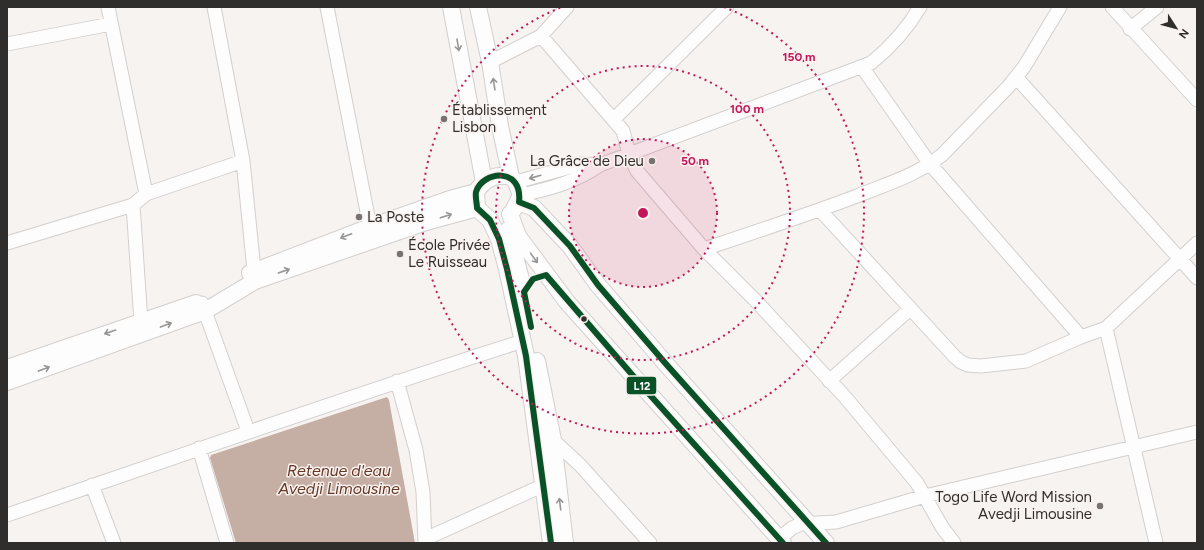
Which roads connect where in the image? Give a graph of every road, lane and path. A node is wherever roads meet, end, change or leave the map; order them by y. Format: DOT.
graph roads {
  1 [pos="108,7"];
  2 [pos="214,7"];
  3 [pos="327,7"];
  4 [pos="451,7"];
  5 [pos="478,7"];
  6 [pos="567,7"];
  7 [pos="727,7"];
  8 [pos="920,7"];
  9 [pos="1060,7"];
  10 [pos="1112,7"];
  11 [pos="1157,7"];
  12 [pos="111,24"];
  13 [pos="1130,29"];
  14 [pos="541,36"];
  15 [pos="7,44"];
  16 [pos="490,62"];
  17 [pos="862,67"];
  18 [pos="1016,77"];
  19 [pos="1197,100"];
  20 [pos="614,119"];
  21 [pos="629,154"];
  22 [pos="243,161"];
  23 [pos="930,164"];
  24 [pos="146,194"];
  25 [pos="479,194"];
  26 [pos="510,201"];
  27 [pos="133,205"];
  28 [pos="820,210"];
  29 [pos="370,226"];
  30 [pos="8,240"];
  31 [pos="1197,242"];
  32 [pos="704,249"];
  33 [pos="1180,258"];
  34 [pos="254,270"];
  35 [pos="548,277"];
  36 [pos="1197,278"];
  37 [pos="524,292"];
  38 [pos="203,306"];
  39 [pos="910,309"];
  40 [pos="141,322"];
  41 [pos="1106,328"];
  42 [pos="1081,337"];
  43 [pos="523,341"];
  44 [pos="7,368"];
  45 [pos="397,381"];
  46 [pos="830,381"];
  47 [pos="7,382"];
  48 [pos="248,431"];
  49 [pos="1197,432"];
  50 [pos="553,440"];
  51 [pos="1132,447"];
  52 [pos="199,448"];
  53 [pos="92,485"];
  54 [pos="544,485"];
  55 [pos="925,496"];
  56 [pos="7,515"];
  57 [pos="836,522"];
  58 [pos="809,523"];
  59 [pos="425,541"];
  60 [pos="781,541"];
  61 [pos="823,542"];
  62 [pos="114,543"];
  63 [pos="227,543"];
  64 [pos="551,543"];
  65 [pos="565,543"];
  66 [pos="650,543"];
  67 [pos="954,543"];
  68 [pos="1156,543"];
  1 -- 12 [label="street"];
  2 -- 22 [label="street"];
  3 -- 29 [label="street"];
  4 -- 25 [label="main road, one-way"];
  5 -- 16 [label="main road"];
  6 -- 14 [label="street"];
  7 -- 20 [label="street"];
  8 -- 17 [label="street"];
  9 -- 18 [label="street"];
  10 -- 13 [label="street"];
  11 -- 13 [label="street"];
  12 -- 15 [label="street"];
  12 -- 24 [label="street"];
  13 -- 19 [label="street"];
  14 -- 16 [label="street"];
  14 -- 20 [label="street"];
  26 -- 16 [label="main road, one-way"];
  17 -- 21 [label="street"];
  17 -- 23 [label="street"];
  18 -- 23 [label="street"];
  18 -- 33 [label="street"];
  20 -- 21 [label="street"];
  21 -- 26 [label="street"];
  21 -- 32 [label="street"];
  22 -- 24 [label="street"];
  22 -- 34 [label="street"];
  23 -- 28 [label="street"];
  23 -- 42 [label="street"];
  24 -- 27 [label="street"];
  25 -- 26 [label="main road"];
  25 -- 26 [label="main road"];
  25 -- 29 [label="main road"];
  38 -- 25 [label="main road, one-way"];
  26 -- 35 [label="main road, one-way"];
  26 -- 37 [label="main road"];
  26 -- 43 [label="main road"];
  26 -- 58 [label="main road"];
  27 -- 30 [label="street"];
  27 -- 40 [label="street"];
  28 -- 32 [label="street"];
  28 -- 39 [label="street"];
  29 -- 34 [label="main road, one-way"];
  31 -- 33 [label="street"];
  32 -- 46 [label="street"];
  33 -- 36 [label="street"];
  33 -- 41 [label="street"];
  34 -- 38 [label="main road"];
  35 -- 37 [label="main road"];
  35 -- 60 [label="main road"];
  37 -- 50 [label="main road"];
  38 -- 40 [label="main road"];
  47 -- 38 [label="main road, one-way"];
  38 -- 48 [label="street"];
  39 -- 42 [label="street"];
  39 -- 46 [label="street"];
  40 -- 44 [label="main road, one-way"];
  41 -- 42 [label="street"];
  41 -- 51 [label="street"];
  43 -- 45 [label="street"];
  43 -- 54 [label="main road"];
  45 -- 48 [label="street"];
  45 -- 59 [label="street"];
  46 -- 55 [label="street"];
  48 -- 52 [label="street"];
  49 -- 51 [label="street"];
  65 -- 50 [label="main road, one-way"];
  50 -- 66 [label="street"];
  51 -- 55 [label="street"];
  51 -- 68 [label="street"];
  52 -- 53 [label="street"];
  52 -- 63 [label="street"];
  53 -- 56 [label="street"];
  53 -- 62 [label="street"];
  54 -- 59 [label="street"];
  54 -- 64 [label="main road"];
  55 -- 57 [label="street"];
  55 -- 67 [label="street"];
  57 -- 58 [label="street"];
  57 -- 61 [label="street"];
  58 -- 60 [label="street"];
  58 -- 61 [label="main road"];
}
